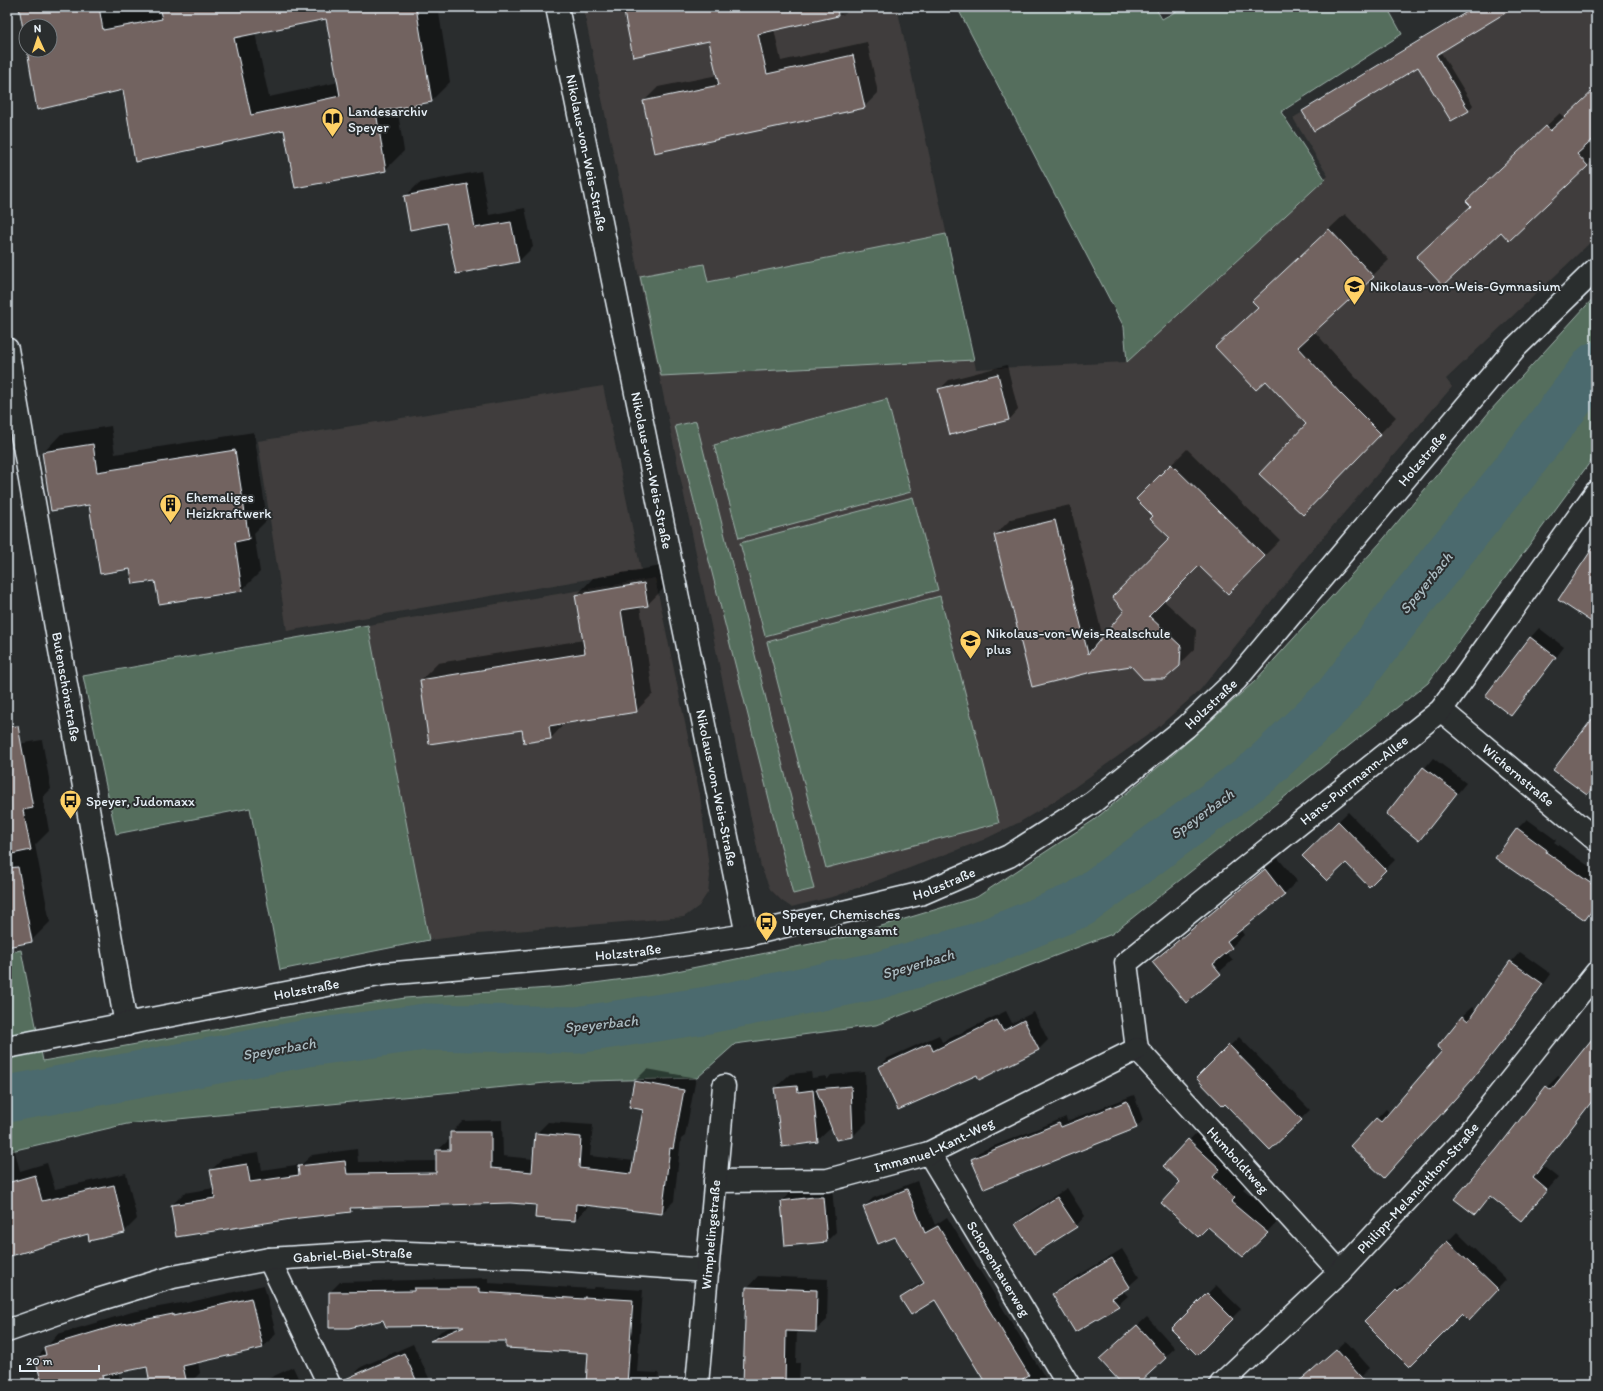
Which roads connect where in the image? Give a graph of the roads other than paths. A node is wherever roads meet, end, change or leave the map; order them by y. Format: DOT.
graph roads {
  1 [pos="557,7"];
  2 [pos="1596,269"];
  3 [pos="7,349"];
  4 [pos="1596,492"];
  5 [pos="1441,710"];
  6 [pos="1596,840"];
  7 [pos="747,935"];
  8 [pos="1596,973"];
  9 [pos="126,1025"];
  10 [pos="7,1047"];
  11 [pos="1137,1049"];
  12 [pos="724,1086"];
  13 [pos="929,1153"];
  14 [pos="715,1181"];
  15 [pos="269,1259"];
  16 [pos="708,1270"];
  17 [pos="1340,1272"];
  18 [pos="7,1331"];
  19 [pos="330,1384"];
  20 [pos="697,1384"];
  21 [pos="1068,1384"];
  22 [pos="1221,1384"];
  1 -- 7 [label="street, Nikolaus-von-Weis-Straße"];
  2 -- 7 [label="street, Holzstraße"];
  3 -- 9 [label="street, Butenschönstraße"];
  4 -- 5 [label="street, Hans-Purrmann-Allee"];
  5 -- 6 [label="street, Wichernstraße"];
  5 -- 11 [label="street, Hans-Purrmann-Allee"];
  7 -- 9 [label="street, Holzstraße"];
  8 -- 17 [label="street, Philipp-Melanchthon-Straße"];
  9 -- 10 [label="street, Holzstraße"];
  11 -- 13 [label="street, Immanuel-Kant-Weg"];
  11 -- 17 [label="street, Humboldtweg"];
  12 -- 14 [label="street, Wimphelingstraße"];
  13 -- 14 [label="street, Immanuel-Kant-Weg"];
  13 -- 21 [label="street, Schopenhauerweg"];
  14 -- 16 [label="street, Wimphelingstraße"];
  15 -- 16 [label="street, Gabriel-Biel-Straße"];
  15 -- 18 [label="street, Gabriel-Biel-Straße"];
  15 -- 19 [label="street"];
  16 -- 20 [label="street, Wimphelingstraße"];
  17 -- 22 [label="street, Philipp-Melanchthon-Straße"];
}
